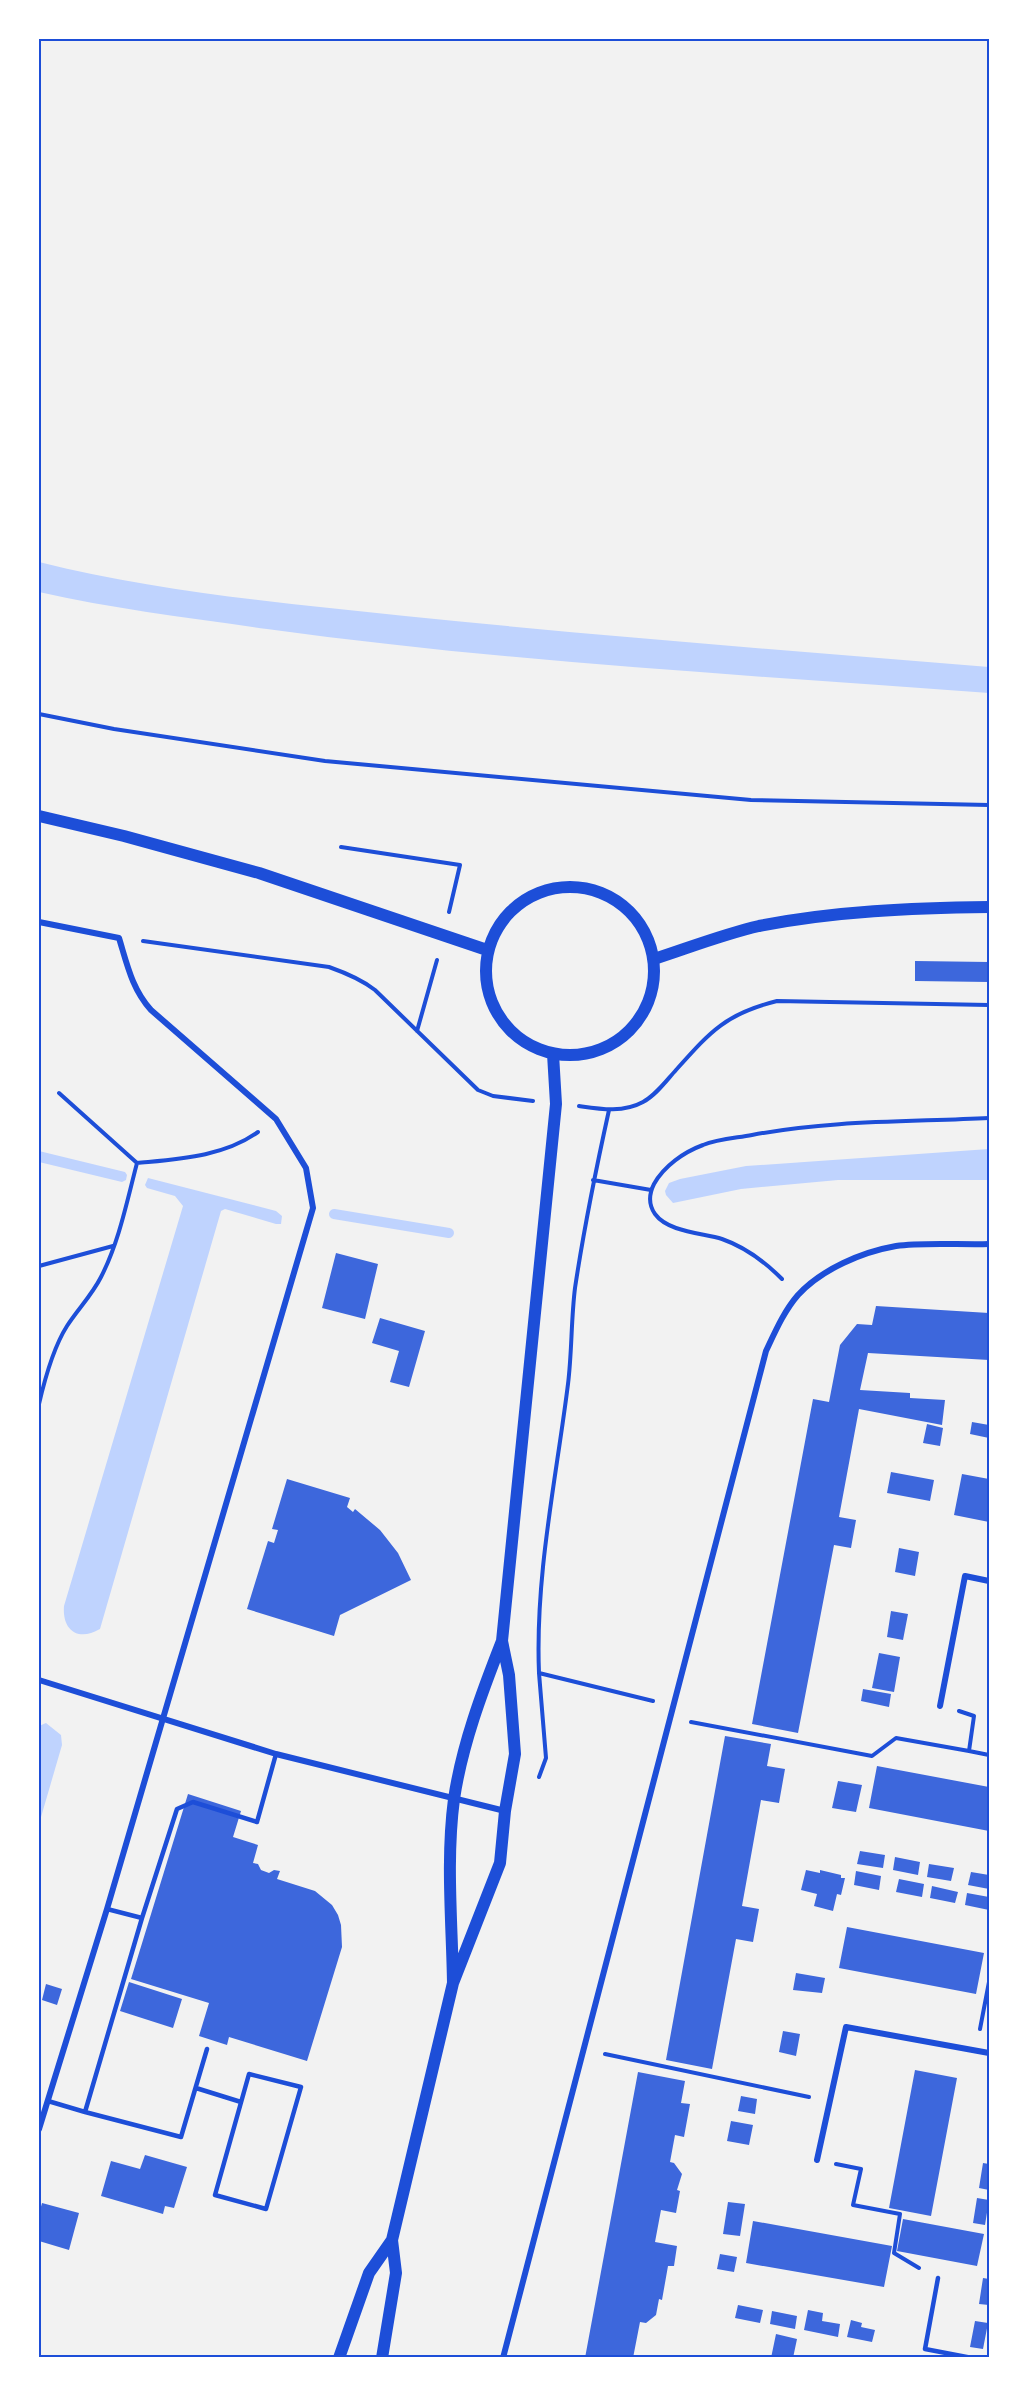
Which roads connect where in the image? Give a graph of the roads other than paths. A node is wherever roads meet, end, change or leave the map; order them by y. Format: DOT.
graph roads {
  1 [pos="39,816"];
  2 [pos="989,907"];
  3 [pos="39,922"];
  4 [pos="487,950"];
  5 [pos="654,959"];
  6 [pos="553,1054"];
  7 [pos="989,1244"];
  8 [pos="989,1581"];
  9 [pos="502,1641"];
  10 [pos="39,1680"];
  11 [pos="940,1706"];
  12 [pos="163,1718"];
  13 [pos="276,1754"];
  14 [pos="454,1798"];
  15 [pos="505,1811"];
  16 [pos="107,1909"];
  17 [pos="142,1918"];
  18 [pos="453,1983"];
  19 [pos="207,2049"];
  20 [pos="989,2053"];
  21 [pos="196,2088"];
  22 [pos="48,2101"];
  23 [pos="241,2102"];
  24 [pos="85,2112"];
  25 [pos="39,2129"];
  26 [pos="817,2160"];
  27 [pos="392,2240"];
  28 [pos="938,2278"];
  29 [pos="339,2358"];
  30 [pos="382,2358"];
  31 [pos="503,2358"];
  32 [pos="972,2358"];
  1 -- 4 [label="main road"];
  2 -- 5 [label="main road"];
  3 -- 12 [label="street"];
  4 -- 5 [label="main road"];
  4 -- 6 [label="main road"];
  5 -- 6 [label="main road"];
  6 -- 9 [label="main road"];
  7 -- 31 [label="street"];
  8 -- 11 [label="street"];
  9 -- 14 [label="main road"];
  9 -- 15 [label="main road"];
  10 -- 12 [label="street"];
  12 -- 13 [label="street"];
  12 -- 16 [label="street"];
  13 -- 14 [label="street"];
  13 -- 17 [label="lane"];
  14 -- 15 [label="street"];
  14 -- 18 [label="main road"];
  15 -- 18 [label="main road"];
  16 -- 17 [label="lane"];
  16 -- 22 [label="street"];
  17 -- 24 [label="lane"];
  18 -- 27 [label="main road"];
  19 -- 21 [label="lane"];
  20 -- 26 [label="street"];
  21 -- 23 [label="lane"];
  21 -- 24 [label="lane"];
  22 -- 24 [label="lane"];
  22 -- 25 [label="street"];
  23 -- 23 [label="lane"];
  27 -- 29 [label="main road"];
  27 -- 30 [label="main road"];
  28 -- 32 [label="lane"];
}
